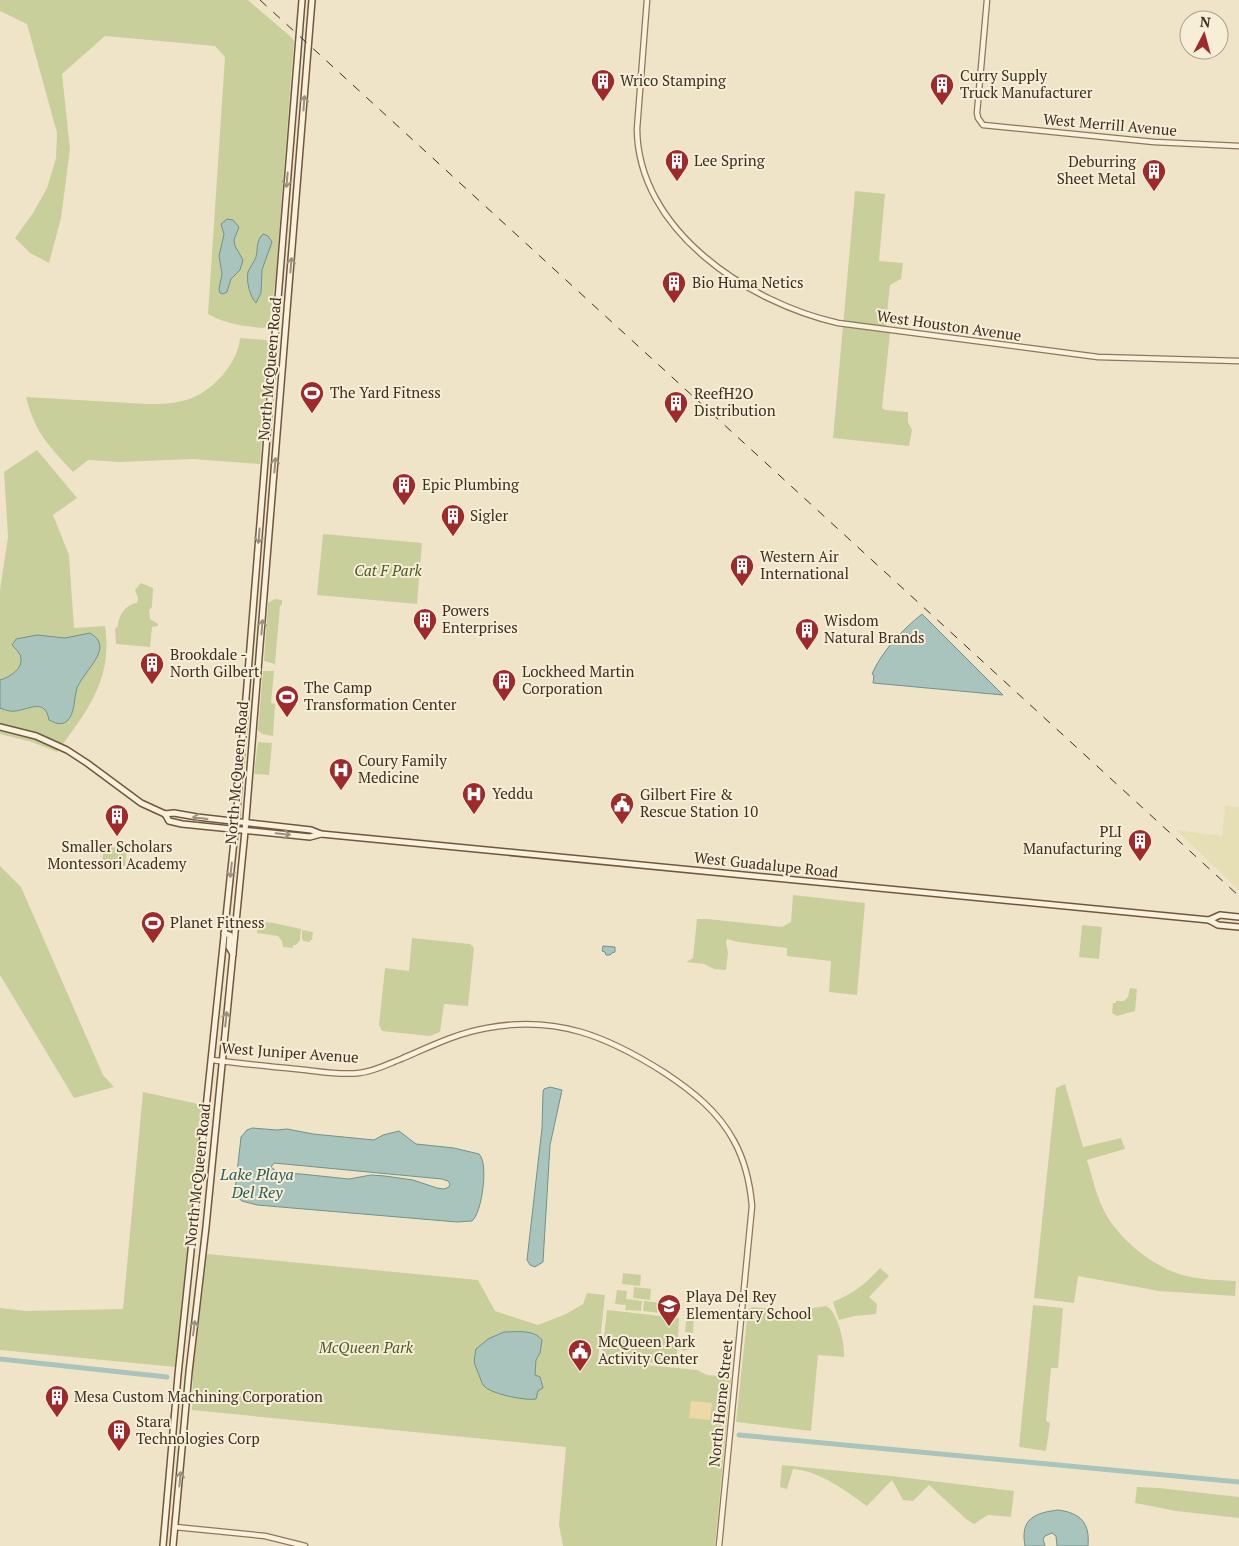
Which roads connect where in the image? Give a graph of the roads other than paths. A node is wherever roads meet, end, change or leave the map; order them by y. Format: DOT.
graph roads {
  1 [pos="302,0"];
  2 [pos="312,0"];
  3 [pos="647,0"];
  4 [pos="987,0"];
  5 [pos="290,140"];
  6 [pos="301,140"];
  7 [pos="1239,146"];
  8 [pos="1239,361"];
  9 [pos="246,692"];
  10 [pos="256,693"];
  11 [pos="0,728"];
  12 [pos="164,814"];
  13 [pos="236,822"];
  14 [pos="246,823"];
  15 [pos="235,829"];
  16 [pos="245,831"];
  17 [pos="321,834"];
  18 [pos="1239,917"];
  19 [pos="1209,920"];
  20 [pos="1239,927"];
  21 [pos="224,933"];
  22 [pos="233,954"];
  23 [pos="212,1060"];
  24 [pos="222,1061"];
  25 [pos="720,1120"];
  26 [pos="190,1269"];
  27 [pos="201,1270"];
  28 [pos="178,1375"];
  29 [pos="188,1376"];
  30 [pos="175,1528"];
  31 [pos="163,1546"];
  32 [pos="173,1546"];
  33 [pos="305,1546"];
  34 [pos="719,1546"];
  1 -- 5 [label="main road, North McQueen Road"];
  6 -- 2 [label="main road, North McQueen Road, one-way"];
  3 -- 8 [label="street, West Houston Avenue"];
  4 -- 7 [label="street, West Merrill Avenue"];
  5 -- 6 [label="main road"];
  5 -- 9 [label="main road, North McQueen Road, one-way"];
  10 -- 6 [label="main road, North McQueen Road, one-way"];
  9 -- 10 [label="main road"];
  9 -- 13 [label="main road, North McQueen Road"];
  10 -- 14 [label="main road, North McQueen Road"];
  11 -- 12 [label="main road, West Guadalupe Road"];
  13 -- 12 [label="main road, West Guadalupe Road, one-way"];
  12 -- 15 [label="main road, West Guadalupe Road"];
  13 -- 14 [label="main road, West Guadalupe Road"];
  13 -- 15 [label="main road, North McQueen Road"];
  14 -- 16 [label="main road, North McQueen Road"];
  14 -- 17 [label="main road, West Guadalupe Road"];
  15 -- 16 [label="main road, West Guadalupe Road"];
  15 -- 21 [label="main road, North McQueen Road, one-way"];
  16 -- 17 [label="main road, West Guadalupe Road, one-way"];
  16 -- 22 [label="main road, North McQueen Road"];
  17 -- 19 [label="main road, West Guadalupe Road"];
  18 -- 19 [label="main road, West Guadalupe Road"];
  19 -- 20 [label="main road, West Guadalupe Road"];
  21 -- 22 [label="main road"];
  21 -- 23 [label="main road, North McQueen Road"];
  24 -- 22 [label="main road, North McQueen Road, one-way"];
  23 -- 24 [label="street, West Juniper Avenue"];
  23 -- 26 [label="main road, North McQueen Road"];
  24 -- 25 [label="street, West Juniper Avenue"];
  24 -- 27 [label="main road, North McQueen Road"];
  25 -- 34 [label="street, North Horne Street"];
  26 -- 27 [label="main road"];
  26 -- 28 [label="main road, North McQueen Road"];
  29 -- 27 [label="main road, North McQueen Road, one-way"];
  28 -- 29 [label="main road"];
  28 -- 31 [label="main road, North McQueen Road"];
  30 -- 29 [label="main road, North McQueen Road, one-way"];
  30 -- 32 [label="main road, North McQueen Road"];
  30 -- 33 [label="street"];
}
